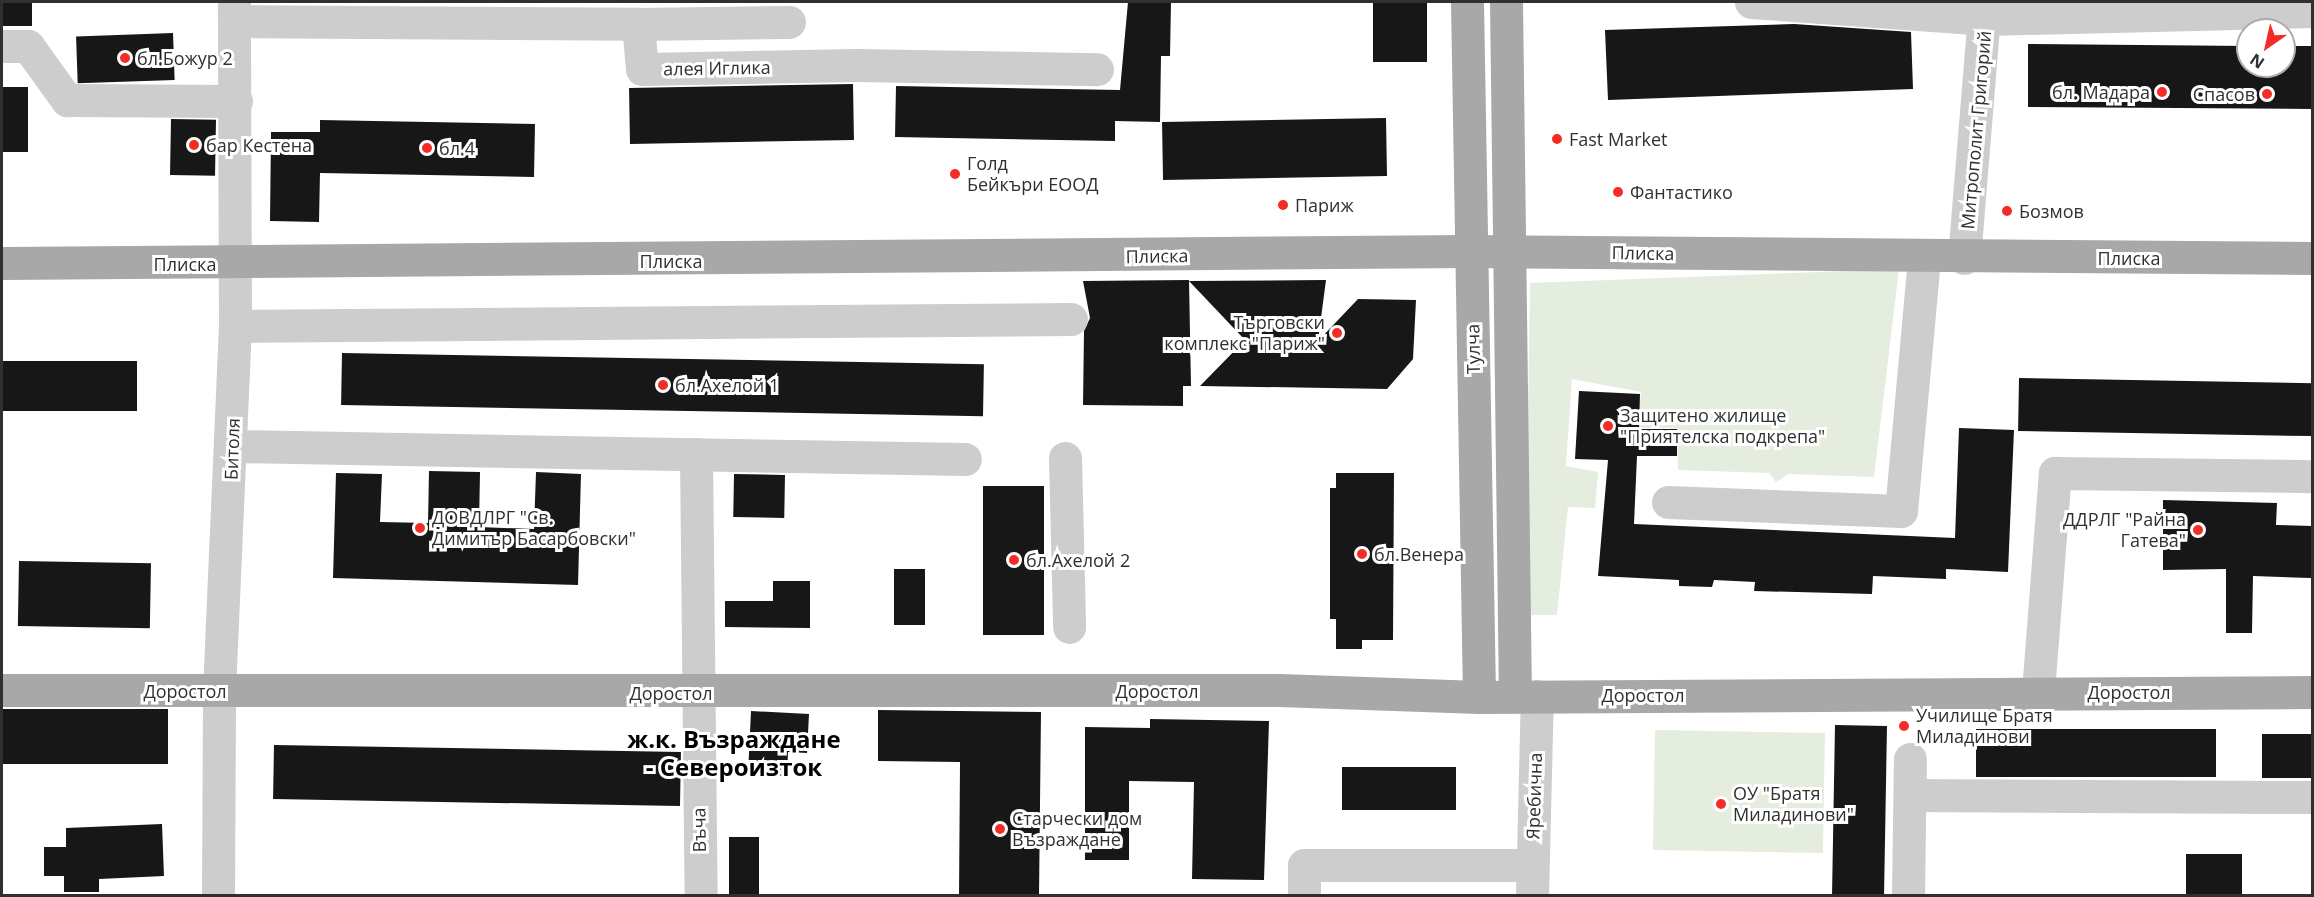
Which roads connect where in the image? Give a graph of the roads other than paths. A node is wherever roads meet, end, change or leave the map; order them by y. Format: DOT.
graph roads {
  1 [pos="1467,2"];
  2 [pos="1506,2"];
  3 [pos="1751,2"];
  4 [pos="1986,10"];
  5 [pos="234,11"];
  6 [pos="2313,11"];
  7 [pos="716,12"];
  8 [pos="789,22"];
  9 [pos="638,24"];
  10 [pos="2,46"];
  11 [pos="1097,69"];
  12 [pos="236,101"];
  13 [pos="1471,251"];
  14 [pos="1506,252"];
  15 [pos="1924,257"];
  16 [pos="1964,258"];
  17 [pos="2313,258"];
  18 [pos="2,263"];
  19 [pos="236,264"];
  20 [pos="1071,319"];
  21 [pos="236,326"];
  22 [pos="232,446"];
  23 [pos="696,454"];
  24 [pos="1065,458"];
  25 [pos="965,459"];
  26 [pos="2313,476"];
  27 [pos="1668,502"];
  28 [pos="1069,627"];
  29 [pos="2,690"];
  30 [pos="219,691"];
  31 [pos="2038,692"];
  32 [pos="2313,692"];
  33 [pos="697,693"];
  34 [pos="1526,696"];
  35 [pos="1479,697"];
  36 [pos="1910,759"];
  37 [pos="1910,795"];
  38 [pos="2313,797"];
  39 [pos="1532,880"];
  40 [pos="218,896"];
  41 [pos="700,896"];
  42 [pos="1304,896"];
  43 [pos="1908,896"];
  1 -- 13 [label="main road, Тулча"];
  2 -- 14 [label="main road, Тулча"];
  3 -- 4 [label="street"];
  4 -- 6 [label="street"];
  4 -- 16 [label="street, Митрополит Григорий"];
  5 -- 9 [label="street"];
  5 -- 12 [label="street, Битоля"];
  7 -- 8 [label="street"];
  7 -- 9 [label="street"];
  9 -- 11 [label="street, алея Иглика"];
  10 -- 12 [label="street"];
  12 -- 19 [label="street, Битоля"];
  13 -- 14 [label="main road, Плиска"];
  13 -- 19 [label="main road, Плиска"];
  13 -- 35 [label="main road, Тулча"];
  14 -- 15 [label="main road, Плиска"];
  14 -- 34 [label="main road, Тулча"];
  15 -- 16 [label="main road, Плиска"];
  15 -- 27 [label="street"];
  16 -- 17 [label="main road, Плиска"];
  18 -- 19 [label="main road, Плиска"];
  19 -- 21 [label="street, Битоля"];
  20 -- 21 [label="street"];
  21 -- 22 [label="street, Битоля"];
  22 -- 23 [label="street"];
  22 -- 30 [label="street, Битоля"];
  23 -- 25 [label="street"];
  23 -- 33 [label="street, Въча"];
  24 -- 28 [label="street"];
  26 -- 31 [label="street"];
  29 -- 30 [label="main road, Доростол"];
  30 -- 33 [label="main road, Доростол"];
  30 -- 40 [label="street, Битоля"];
  31 -- 32 [label="main road, Доростол"];
  31 -- 34 [label="main road, Доростол"];
  33 -- 35 [label="main road, Доростол"];
  33 -- 41 [label="street, Въча"];
  34 -- 35 [label="main road, Доростол"];
  34 -- 39 [label="street, Яребична"];
  36 -- 37 [label="street"];
  37 -- 38 [label="street"];
  37 -- 43 [label="street"];
  39 -- 42 [label="street"];
}
